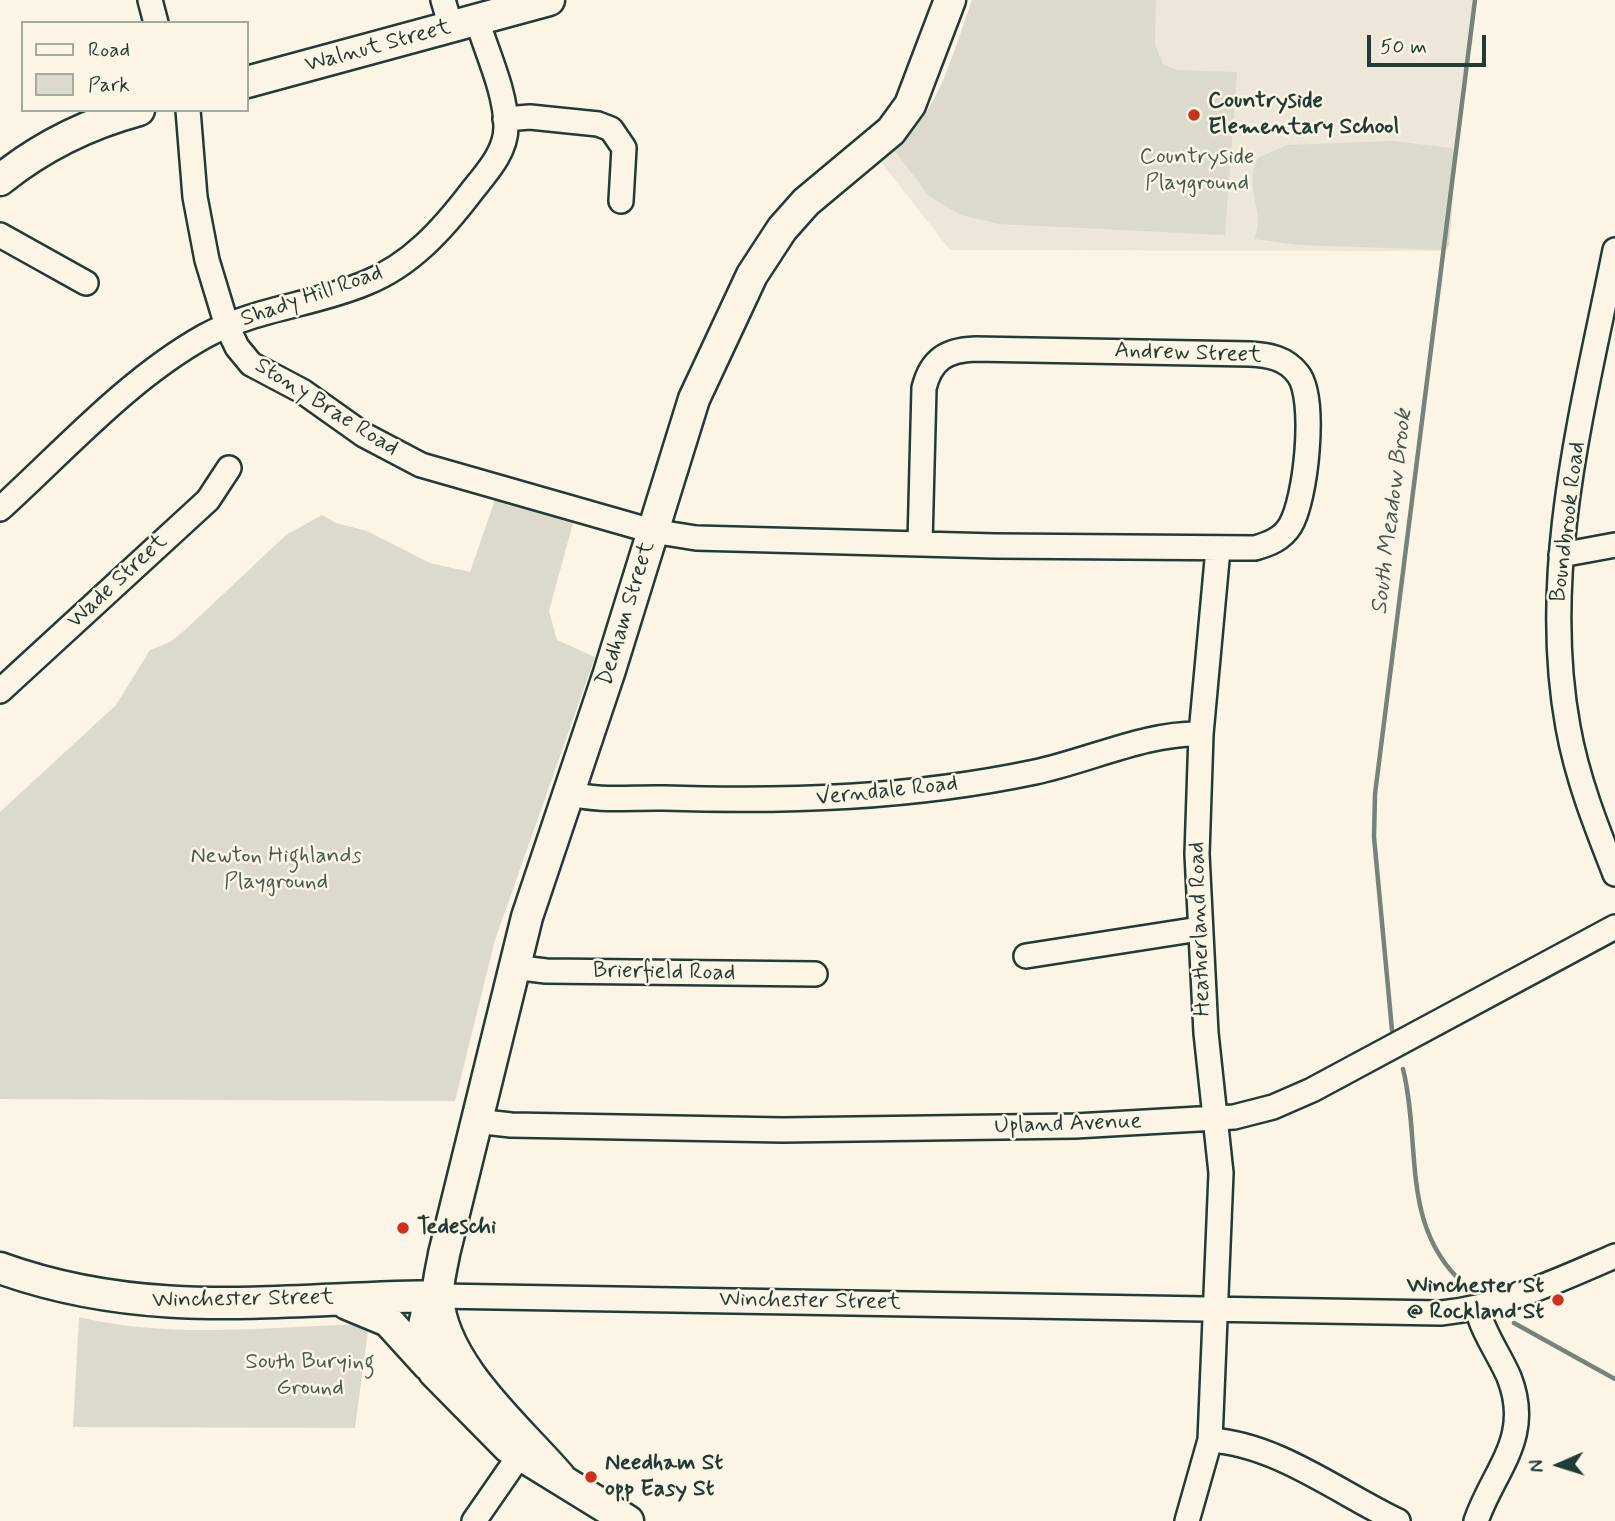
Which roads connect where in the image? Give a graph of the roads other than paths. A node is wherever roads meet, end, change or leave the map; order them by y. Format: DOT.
graph roads {
  1 [pos="150,0"];
  2 [pos="549,0"];
  3 [pos="950,0"];
  4 [pos="457,16"];
  5 [pos="155,21"];
  6 [pos="248,82"];
  7 [pos="134,112"];
  8 [pos="188,112"];
  9 [pos="505,118"];
  10 [pos="0,180"];
  11 [pos="621,201"];
  12 [pos="0,235"];
  13 [pos="1615,250"];
  14 [pos="86,283"];
  15 [pos="227,326"];
  16 [pos="229,468"];
  17 [pos="0,509"];
  18 [pos="653,531"];
  19 [pos="920,543"];
  20 [pos="1615,545"];
  21 [pos="1218,549"];
  22 [pos="1561,555"];
  23 [pos="0,691"];
  24 [pos="1201,734"];
  25 [pos="568,793"];
  26 [pos="1615,874"];
  27 [pos="1615,927"];
  28 [pos="1199,929"];
  29 [pos="1026,956"];
  30 [pos="513,967"];
  31 [pos="814,974"];
  32 [pos="1217,1118"];
  33 [pos="475,1121"];
  34 [pos="1615,1256"];
  35 [pos="0,1268"];
  36 [pos="438,1296"];
  37 [pos="330,1299"];
  38 [pos="1477,1308"];
  39 [pos="1214,1310"];
  40 [pos="434,1372"];
  41 [pos="1210,1440"];
  42 [pos="524,1448"];
  43 [pos="474,1521"];
  44 [pos="628,1521"];
  45 [pos="1187,1521"];
  46 [pos="1398,1521"];
  47 [pos="1476,1521"];
  1 -- 5 [label="street"];
  2 -- 4 [label="main road, Walnut Street"];
  3 -- 18 [label="main road, Dedham Street"];
  4 -- 6 [label="main road, Walnut Street"];
  4 -- 9 [label="street, Shady Hill Road"];
  7 -- 10 [label="main road"];
  8 -- 15 [label="street, Stony Brae Road"];
  9 -- 11 [label="street"];
  9 -- 15 [label="street, Shady Hill Road"];
  12 -- 14 [label="street"];
  13 -- 22 [label="street, Boundbrook Road"];
  15 -- 17 [label="street, Shady Hill Road"];
  15 -- 18 [label="street, Stony Brae Road"];
  16 -- 23 [label="street, Wade Street"];
  18 -- 19 [label="street, Andrew Street"];
  18 -- 25 [label="main road, Dedham Street"];
  19 -- 21 [label="street, Andrew Street"];
  19 -- 21 [label="street, Andrew Street"];
  20 -- 22 [label="street"];
  21 -- 24 [label="street, Heatherland Road"];
  22 -- 26 [label="street, Boundbrook Road"];
  24 -- 25 [label="street, Verndale Road"];
  24 -- 28 [label="street, Heatherland Road"];
  25 -- 30 [label="main road, Dedham Street"];
  27 -- 32 [label="street, Upland Avenue"];
  28 -- 29 [label="street"];
  28 -- 32 [label="street, Heatherland Road"];
  30 -- 31 [label="street, Brierfield Road"];
  30 -- 33 [label="main road, Dedham Street"];
  32 -- 33 [label="street, Upland Avenue"];
  32 -- 39 [label="street, Heatherland Road"];
  33 -- 36 [label="main road, Dedham Street"];
  34 -- 38 [label="street, Winchester Street"];
  35 -- 37 [label="main road, Winchester Street"];
  36 -- 37 [label="main road, Winchester Street"];
  36 -- 39 [label="street, Winchester Street"];
  36 -- 40 [label="main road"];
  36 -- 42 [label="main road"];
  37 -- 40 [label="main road"];
  38 -- 39 [label="street, Winchester Street"];
  38 -- 47 [label="street"];
  39 -- 41 [label="street, Heatherland Road"];
  40 -- 42 [label="main road"];
  41 -- 45 [label="street, Heatherland Road"];
  41 -- 46 [label="street"];
  42 -- 43 [label="street"];
  42 -- 44 [label="main road"];
}
